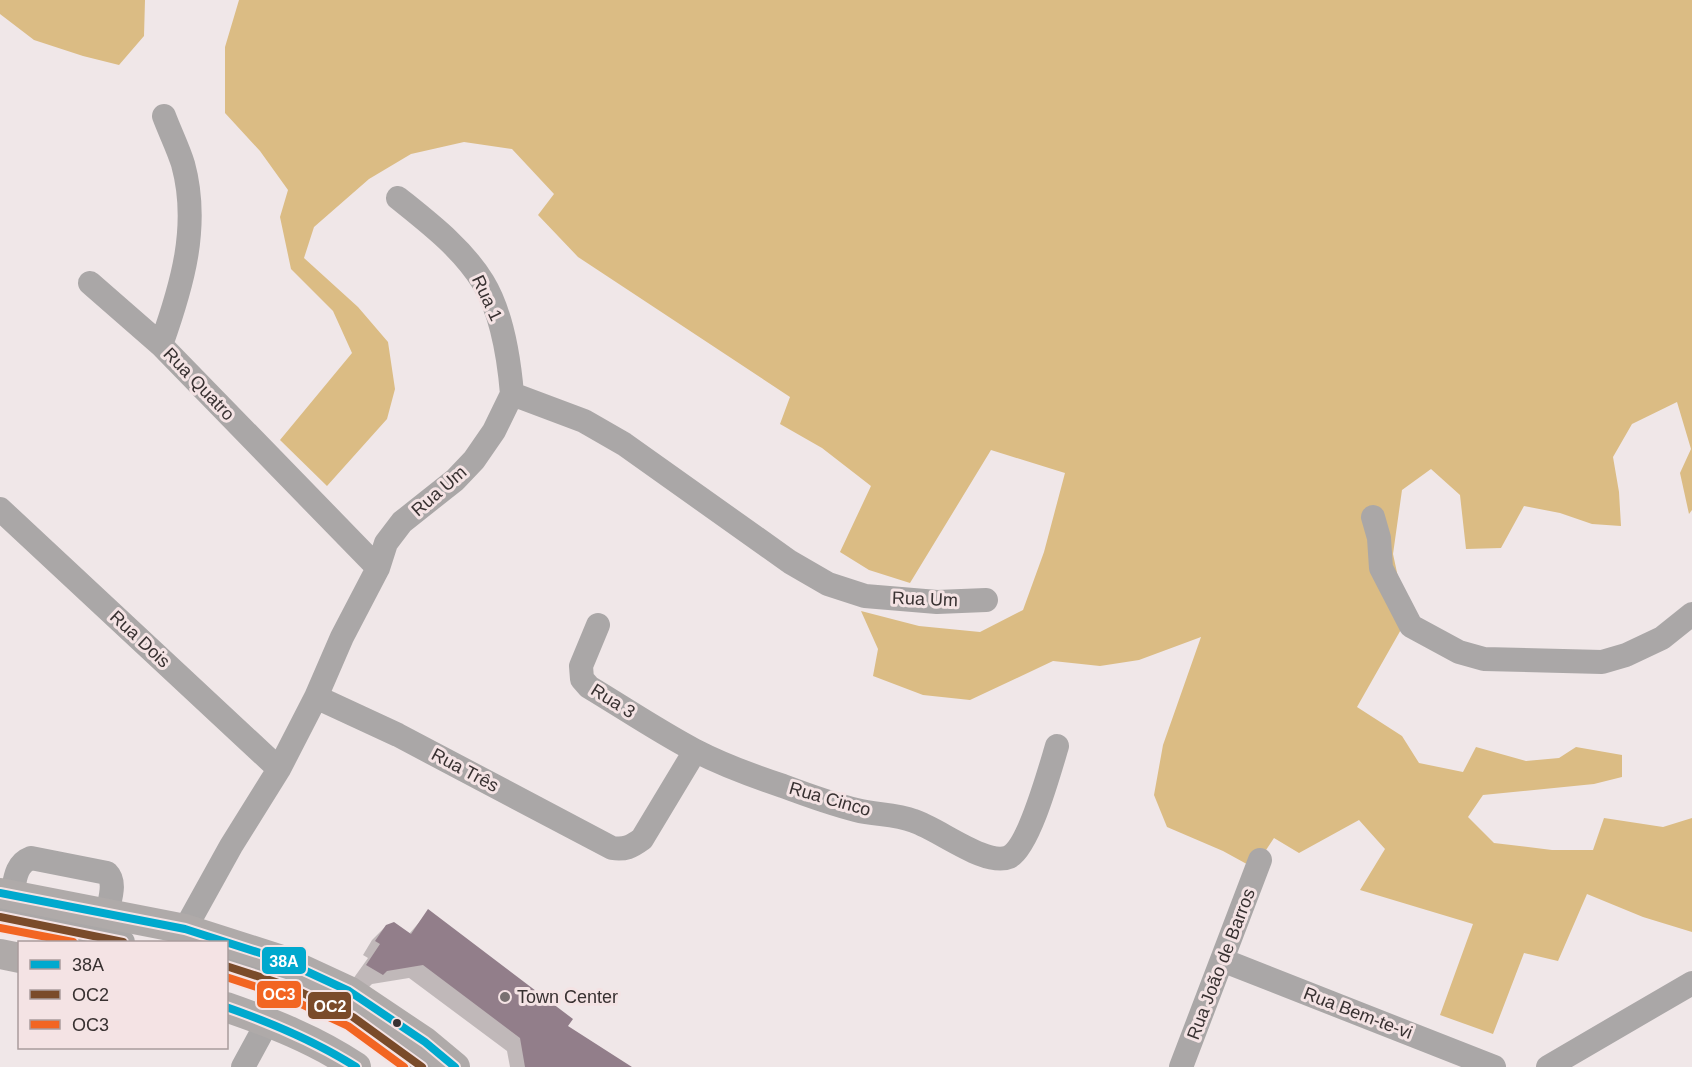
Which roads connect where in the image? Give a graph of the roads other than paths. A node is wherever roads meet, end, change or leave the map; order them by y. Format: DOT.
graph roads {
  1 [pos="164,116"];
  2 [pos="398,198"];
  3 [pos="90,283"];
  4 [pos="160,345"];
  5 [pos="512,394"];
  6 [pos="0,509"];
  7 [pos="1373,517"];
  8 [pos="378,568"];
  9 [pos="986,600"];
  10 [pos="1692,614"];
  11 [pos="598,625"];
  12 [pos="316,697"];
  13 [pos="1057,746"];
  14 [pos="695,751"];
  15 [pos="279,769"];
  16 [pos="1260,860"];
  17 [pos="4,902"];
  18 [pos="107,914"];
  19 [pos="185,929"];
  20 [pos="0,932"];
  21 [pos="50,941"];
  22 [pos="120,941"];
  23 [pos="223,941"];
  24 [pos="228,943"];
  25 [pos="0,954"];
  26 [pos="18,958"];
  27 [pos="1221,960"];
  28 [pos="228,967"];
  29 [pos="228,983"];
  30 [pos="1692,983"];
  31 [pos="228,1007"];
  32 [pos="268,1021"];
  33 [pos="243,1067"];
  34 [pos="356,1067"];
  35 [pos="395,1067"];
  36 [pos="422,1067"];
  37 [pos="455,1067"];
  38 [pos="1181,1067"];
  39 [pos="1494,1067"];
  40 [pos="1548,1067"];
  1 -- 4 [label="street, Rua Quatro"];
  2 -- 5 [label="street, Rua 1"];
  3 -- 4 [label="street"];
  4 -- 8 [label="street, Rua Quatro"];
  5 -- 8 [label="street, Rua Um"];
  5 -- 9 [label="street, Rua Um"];
  6 -- 15 [label="street, Rua Dois"];
  7 -- 10 [label="street"];
  8 -- 12 [label="street, Rua Um"];
  11 -- 14 [label="street, Rua 3"];
  12 -- 14 [label="street, Rua Três"];
  12 -- 15 [label="street, Rua Um"];
  13 -- 14 [label="street, Rua Cinco"];
  15 -- 19 [label="street, Rua Um"];
  16 -- 27 [label="street, Rua João de Barros"];
  17 -- 18 [label="main road"];
  17 -- 18 [label="street"];
  17 -- 22 [label="street"];
  18 -- 19 [label="main road"];
  19 -- 23 [label="main road"];
  20 -- 21 [label="street"];
  24 -- 37 [label="main road"];
  25 -- 26 [label="main road"];
  27 -- 38 [label="street, Rua João de Barros"];
  27 -- 39 [label="street, Rua Bem-te-vi"];
  28 -- 36 [label="street"];
  29 -- 35 [label="street"];
  30 -- 40 [label="street"];
  31 -- 32 [label="main road"];
  32 -- 33 [label="street"];
  32 -- 34 [label="main road"];
}
